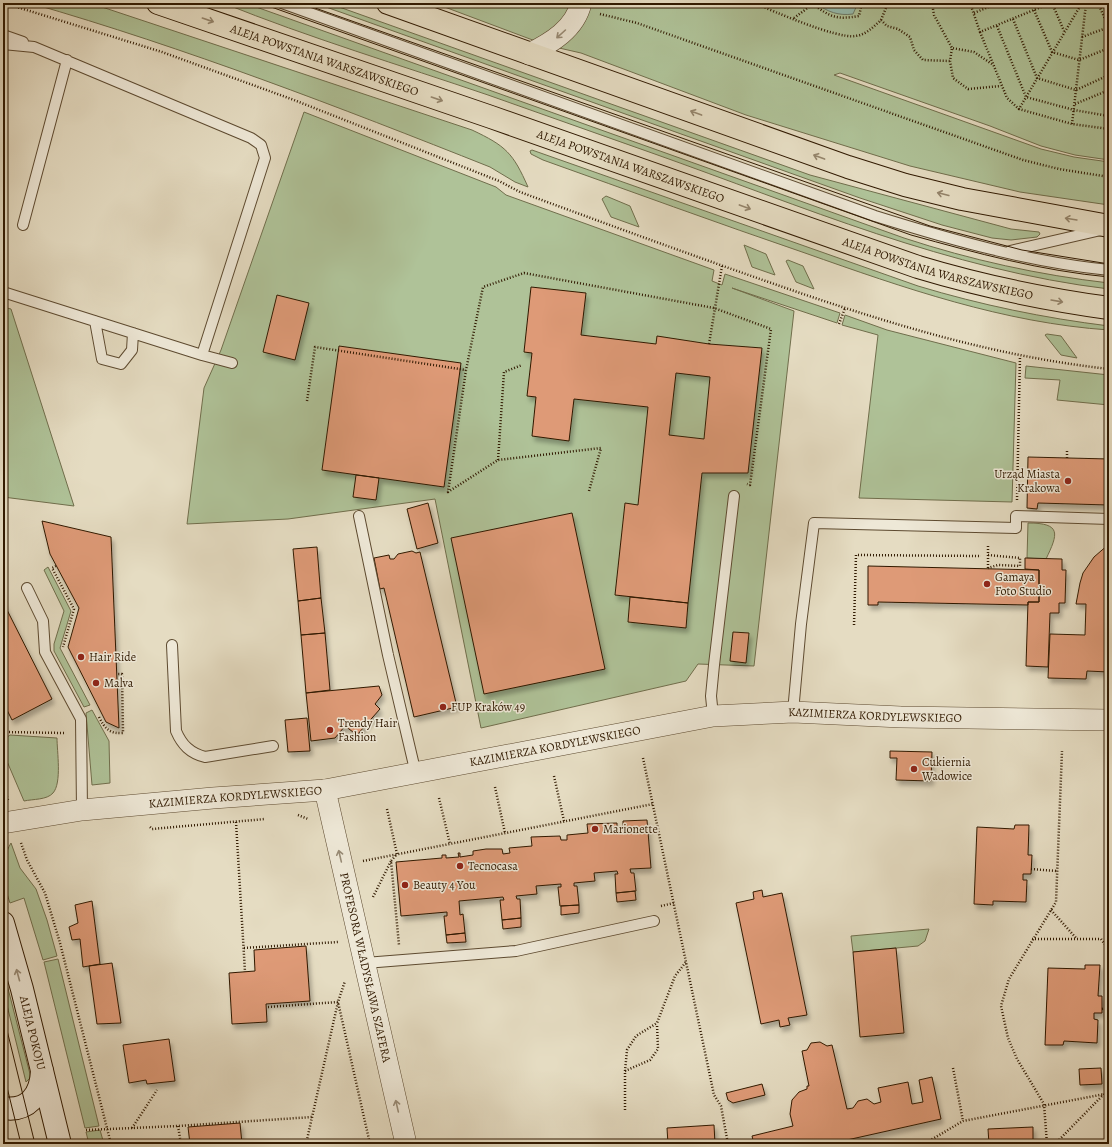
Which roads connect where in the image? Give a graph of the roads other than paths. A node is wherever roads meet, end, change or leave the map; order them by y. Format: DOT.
graph roads {
  1 [pos="158,3"];
  2 [pos="282,3"];
  3 [pos="388,3"];
  4 [pos="580,6"];
  5 [pos="3,34"];
  6 [pos="3,44"];
  7 [pos="34,46"];
  8 [pos="529,54"];
  9 [pos="67,60"];
  10 [pos="23,225"];
  11 [pos="1109,227"];
  12 [pos="1002,252"];
  13 [pos="1109,270"];
  14 [pos="3,292"];
  15 [pos="1109,308"];
  16 [pos="95,321"];
  17 [pos="133,333"];
  18 [pos="202,355"];
  19 [pos="232,362"];
  20 [pos="734,496"];
  21 [pos="359,516"];
  22 [pos="1109,519"];
  23 [pos="27,588"];
  24 [pos="172,645"];
  25 [pos="793,712"];
  26 [pos="713,716"];
  27 [pos="1109,720"];
  28 [pos="273,746"];
  29 [pos="416,774"];
  30 [pos="326,790"];
  31 [pos="82,810"];
  32 [pos="3,823"];
  33 [pos="654,921"];
  34 [pos="3,923"];
  35 [pos="365,963"];
  36 [pos="41,1067"];
  37 [pos="3,1108"];
  38 [pos="60,1144"];
  39 [pos="406,1144"];
  1 -- 15 [label="main road, ALEJA POWSTANIA WARSZAWSKIEGO, one-way"];
  2 -- 12 [label="lane"];
  3 -- 8 [label="main road"];
  4 -- 8 [label="street, one-way"];
  5 -- 7 [label="lane"];
  6 -- 7 [label="lane"];
  7 -- 9 [label="lane"];
  11 -- 8 [label="main road, one-way"];
  9 -- 10 [label="lane"];
  9 -- 18 [label="lane"];
  11 -- 12 [label="lane"];
  12 -- 13 [label="lane"];
  14 -- 16 [label="lane"];
  16 -- 17 [label="lane"];
  16 -- 17 [label="lane"];
  17 -- 18 [label="lane"];
  18 -- 19 [label="lane"];
  20 -- 26 [label="lane"];
  21 -- 29 [label="lane"];
  22 -- 25 [label="lane"];
  23 -- 31 [label="lane"];
  24 -- 28 [label="lane"];
  25 -- 26 [label="street, KAZIMIERZA KORDYLEWSKIEGO"];
  25 -- 27 [label="street, KAZIMIERZA KORDYLEWSKIEGO"];
  26 -- 29 [label="street, KAZIMIERZA KORDYLEWSKIEGO"];
  29 -- 30 [label="street, KAZIMIERZA KORDYLEWSKIEGO"];
  30 -- 31 [label="street, KAZIMIERZA KORDYLEWSKIEGO"];
  35 -- 30 [label="street, PROFESORA WŁADYSŁAWA SZAFERA, one-way"];
  31 -- 32 [label="street, KAZIMIERZA KORDYLEWSKIEGO"];
  33 -- 35 [label="lane"];
  36 -- 34 [label="main road, ALEJA POKOJU, one-way"];
  39 -- 35 [label="street, PROFESORA WŁADYSŁAWA SZAFERA, one-way"];
  36 -- 37 [label="main road"];
  36 -- 38 [label="main road, ALEJA POKOJU"];
}
